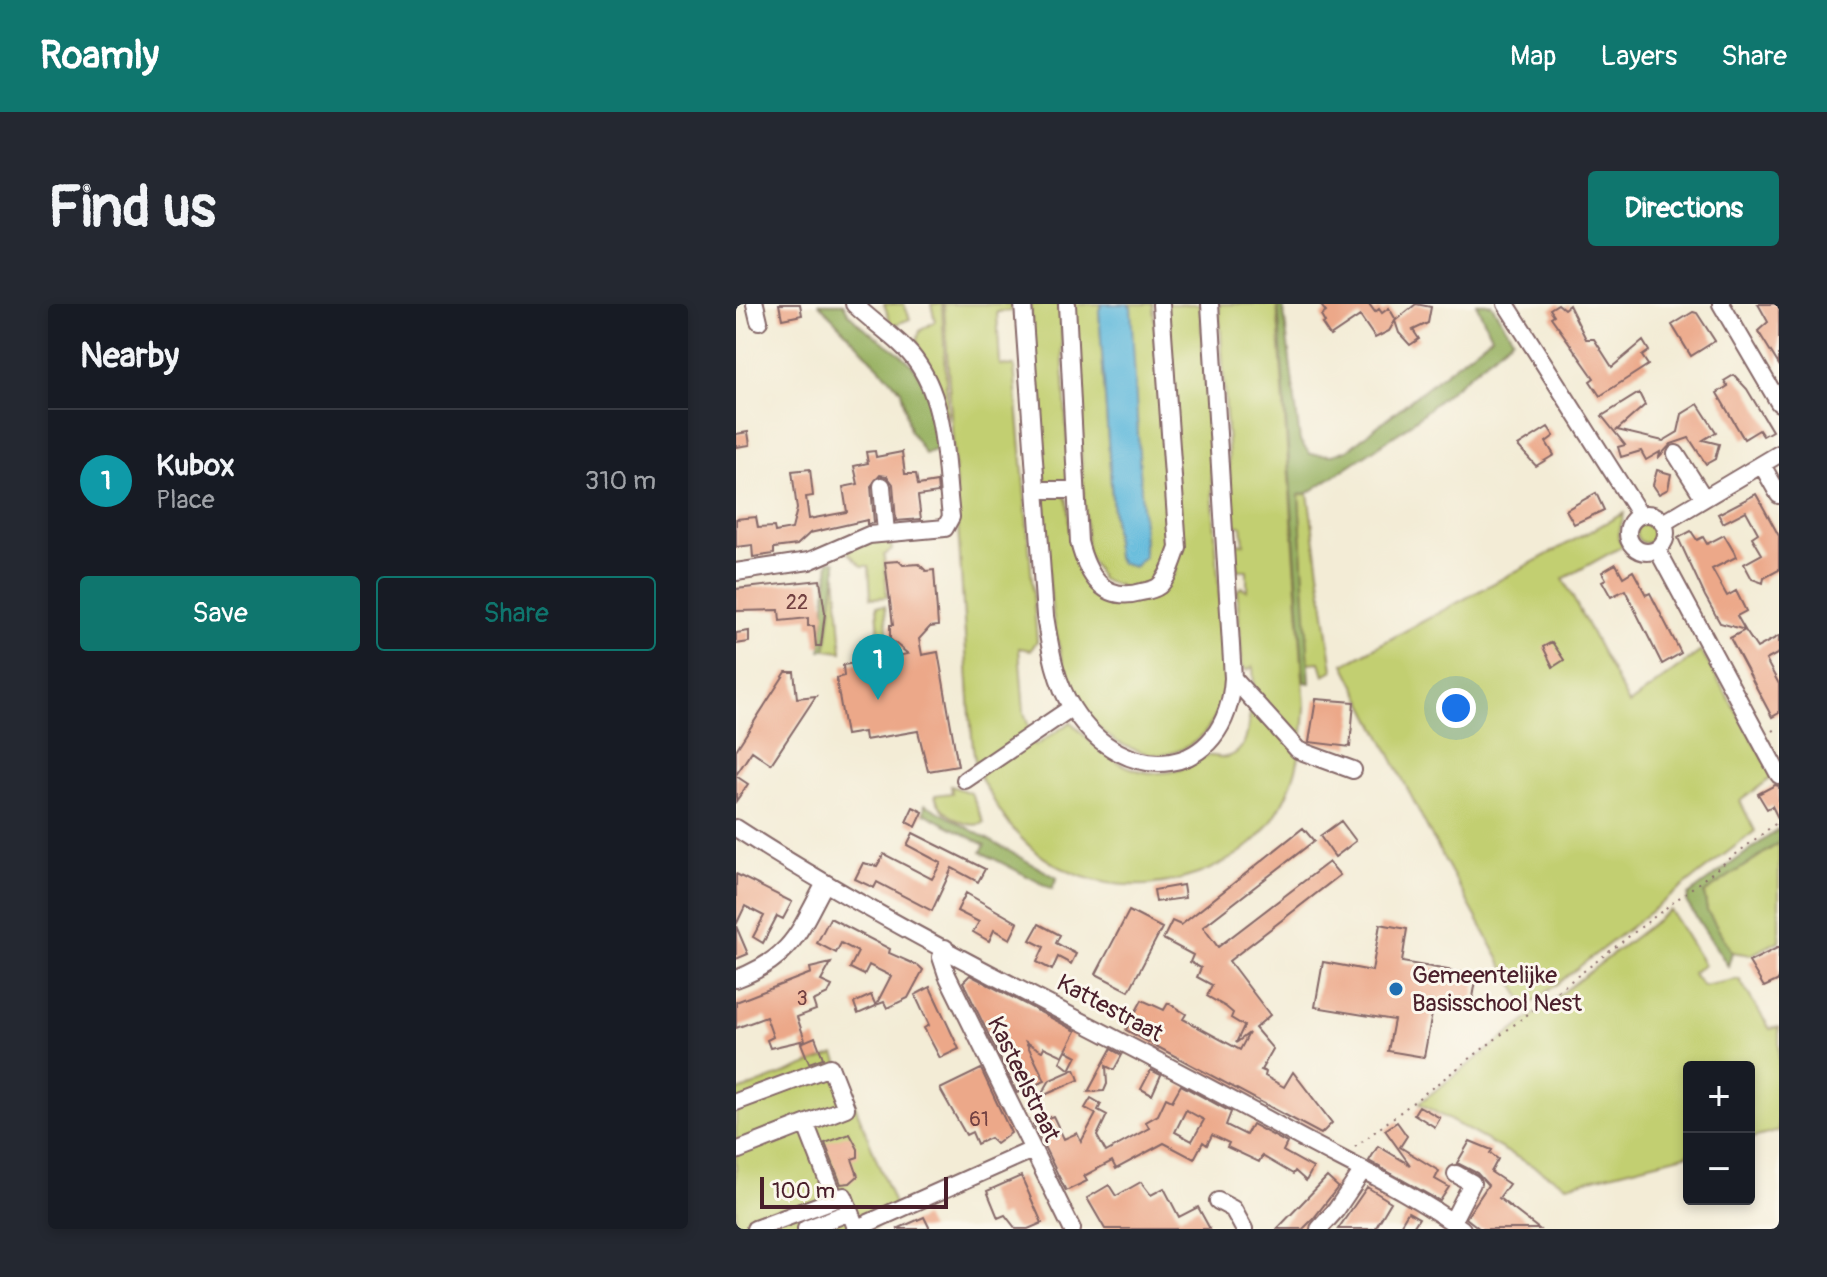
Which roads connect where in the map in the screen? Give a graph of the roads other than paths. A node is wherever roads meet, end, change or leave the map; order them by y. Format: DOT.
graph roads {
  1 [pos="755,304"];
  2 [pos="854,304"];
  3 [pos="1023,304"];
  4 [pos="1067,304"];
  5 [pos="1161,304"];
  6 [pos="1210,304"];
  7 [pos="1506,304"];
  8 [pos="1721,304"];
  9 [pos="759,321"];
  10 [pos="1779,403"];
  11 [pos="1676,454"];
  12 [pos="1779,454"];
  13 [pos="1762,465"];
  14 [pos="882,486"];
  15 [pos="1036,490"];
  16 [pos="1076,490"];
  17 [pos="1779,495"];
  18 [pos="1704,498"];
  19 [pos="1639,512"];
  20 [pos="1666,522"];
  21 [pos="886,533"];
  22 [pos="1658,552"];
  23 [pos="736,572"];
  24 [pos="1233,678"];
  25 [pos="1071,708"];
  26 [pos="1353,770"];
  27 [pos="1779,775"];
  28 [pos="965,780"];
  29 [pos="736,828"];
  30 [pos="824,885"];
  31 [pos="945,948"];
  32 [pos="736,979"];
  33 [pos="736,1102"];
  34 [pos="806,1125"];
  35 [pos="1032,1150"];
  36 [pos="736,1151"];
  37 [pos="1363,1170"];
  38 [pos="1456,1174"];
  39 [pos="835,1199"];
  40 [pos="1218,1201"];
  41 [pos="853,1223"];
  42 [pos="1457,1226"];
  43 [pos="755,1229"];
  44 [pos="806,1229"];
  45 [pos="1072,1229"];
  46 [pos="1244,1229"];
  47 [pos="1319,1229"];
  1 -- 9 [label="street"];
  2 -- 21 [label="street"];
  3 -- 15 [label="street"];
  4 -- 16 [label="street"];
  5 -- 16 [label="street"];
  6 -- 24 [label="street"];
  7 -- 19 [label="street"];
  8 -- 10 [label="street"];
  11 -- 18 [label="street"];
  12 -- 13 [label="street"];
  13 -- 17 [label="street"];
  13 -- 18 [label="street"];
  14 -- 21 [label="street"];
  15 -- 16 [label="street"];
  15 -- 25 [label="street"];
  18 -- 20 [label="street"];
  19 -- 20 [label="street"];
  19 -- 22 [label="street"];
  20 -- 22 [label="street"];
  21 -- 23 [label="street"];
  22 -- 27 [label="street"];
  24 -- 25 [label="street"];
  24 -- 26 [label="street"];
  25 -- 28 [label="street"];
  29 -- 30 [label="street, Kattestraat"];
  30 -- 31 [label="street, Kattestraat"];
  30 -- 32 [label="street"];
  31 -- 35 [label="street, Kasteelstraat"];
  31 -- 37 [label="street, Kattestraat"];
  33 -- 34 [label="street"];
  34 -- 36 [label="street"];
  34 -- 39 [label="street"];
  35 -- 41 [label="street"];
  35 -- 45 [label="street, Kasteelstraat"];
  37 -- 42 [label="street, Kattestraat"];
  37 -- 47 [label="street"];
  38 -- 42 [label="street"];
  39 -- 41 [label="street"];
  39 -- 43 [label="street"];
  40 -- 46 [label="street"];
  41 -- 44 [label="street"];
}
